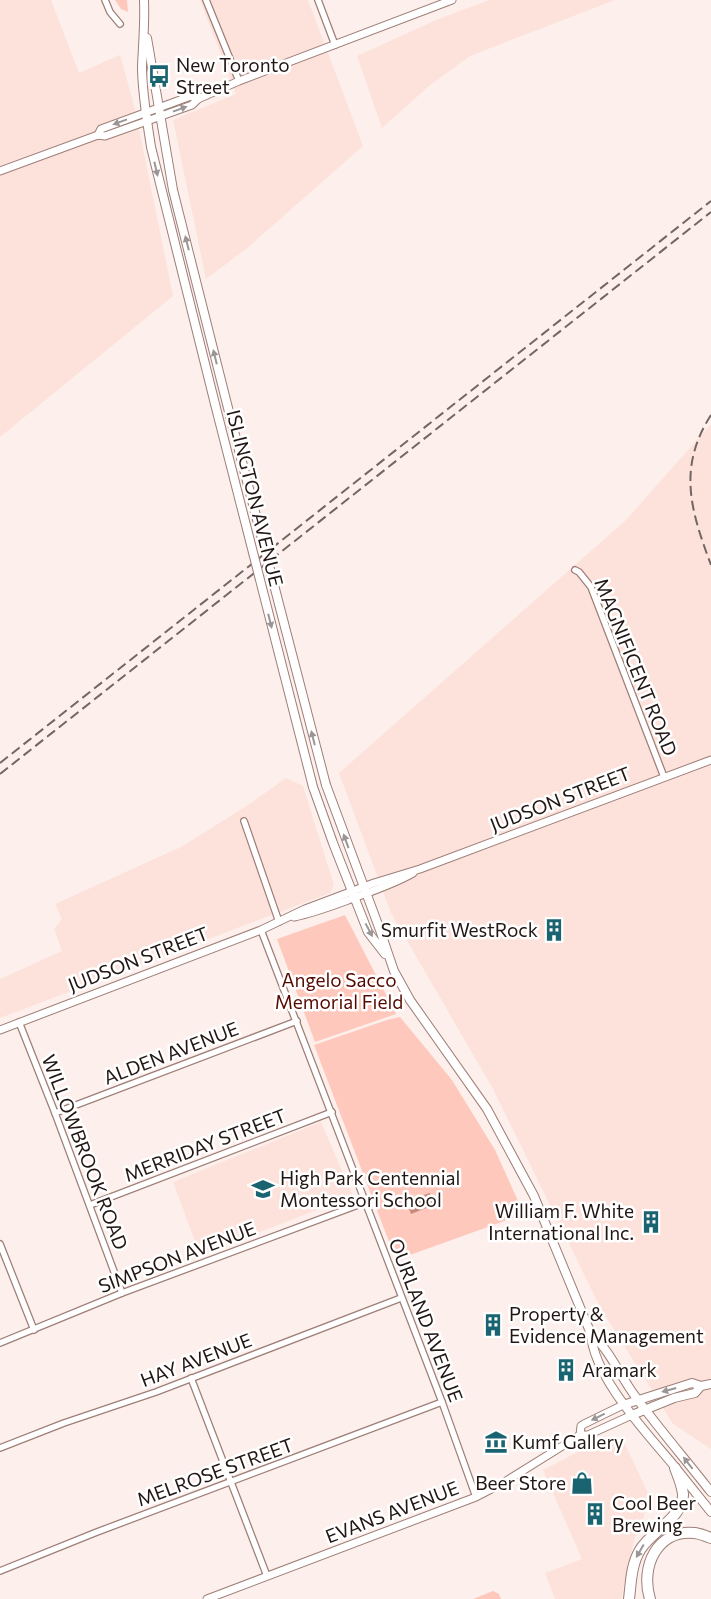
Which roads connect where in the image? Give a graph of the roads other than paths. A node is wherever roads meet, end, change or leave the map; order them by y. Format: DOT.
graph roads {
  1 [pos="106,0"];
  2 [pos="144,0"];
  3 [pos="206,0"];
  4 [pos="318,0"];
  5 [pos="452,0"];
  6 [pos="120,24"];
  7 [pos="145,28"];
  8 [pos="335,45"];
  9 [pos="240,81"];
  10 [pos="159,112"];
  11 [pos="146,117"];
  12 [pos="0,171"];
  13 [pos="575,570"];
  14 [pos="711,760"];
  15 [pos="664,778"];
  16 [pos="244,821"];
  17 [pos="364,890"];
  18 [pos="354,894"];
  19 [pos="279,922"];
  20 [pos="261,930"];
  21 [pos="389,960"];
  22 [pos="297,1021"];
  23 [pos="19,1022"];
  24 [pos="0,1030"];
  25 [pos="332,1112"];
  26 [pos="55,1113"];
  27 [pos="366,1202"];
  28 [pos="90,1205"];
  29 [pos="0,1244"];
  30 [pos="122,1294"];
  31 [pos="401,1298"];
  32 [pos="34,1330"];
  33 [pos="591,1334"];
  34 [pos="0,1343"];
  35 [pos="191,1378"];
  36 [pos="711,1384"];
  37 [pos="702,1386"];
  38 [pos="637,1400"];
  39 [pos="442,1402"];
  40 [pos="623,1404"];
  41 [pos="644,1410"];
  42 [pos="632,1415"];
  43 [pos="580,1435"];
  44 [pos="0,1448"];
  45 [pos="676,1468"];
  46 [pos="232,1482"];
  47 [pos="711,1492"];
  48 [pos="476,1497"];
  49 [pos="711,1512"];
  50 [pos="711,1538"];
  51 [pos="0,1571"];
  52 [pos="267,1576"];
  53 [pos="207,1599"];
  54 [pos="629,1599"];
  55 [pos="650,1599"];
  1 -- 6 [label="street"];
  2 -- 7 [label="main road, ISLINGTON AVENUE"];
  3 -- 9 [label="street"];
  4 -- 8 [label="street"];
  5 -- 8 [label="street"];
  7 -- 10 [label="main road, ISLINGTON AVENUE"];
  7 -- 11 [label="main road, ISLINGTON AVENUE"];
  8 -- 9 [label="street"];
  9 -- 10 [label="street"];
  10 -- 11 [label="street"];
  17 -- 10 [label="main road, ISLINGTON AVENUE, one-way, bridge"];
  11 -- 12 [label="street"];
  11 -- 18 [label="main road, ISLINGTON AVENUE, one-way, bridge"];
  13 -- 15 [label="street, MAGNIFICENT ROAD"];
  14 -- 15 [label="street, JUDSON STREET"];
  15 -- 17 [label="street, JUDSON STREET"];
  16 -- 19 [label="street"];
  17 -- 18 [label="street, JUDSON STREET"];
  17 -- 21 [label="main road, ISLINGTON AVENUE"];
  18 -- 19 [label="street, JUDSON STREET"];
  18 -- 21 [label="main road, ISLINGTON AVENUE, one-way"];
  19 -- 20 [label="street, JUDSON STREET"];
  20 -- 22 [label="street, OURLAND AVENUE"];
  20 -- 23 [label="street, JUDSON STREET"];
  21 -- 33 [label="main road, ISLINGTON AVENUE"];
  22 -- 25 [label="street, OURLAND AVENUE"];
  22 -- 26 [label="street, ALDEN AVENUE"];
  23 -- 24 [label="street, JUDSON STREET"];
  23 -- 26 [label="street, WILLOWBROOK ROAD"];
  25 -- 27 [label="street, OURLAND AVENUE"];
  25 -- 28 [label="street, MERRIDAY STREET"];
  26 -- 28 [label="street, WILLOWBROOK ROAD"];
  27 -- 30 [label="street, SIMPSON AVENUE"];
  27 -- 31 [label="street, OURLAND AVENUE"];
  28 -- 30 [label="street, WILLOWBROOK ROAD"];
  29 -- 32 [label="street"];
  30 -- 32 [label="street, SIMPSON AVENUE"];
  31 -- 35 [label="street, HAY AVENUE"];
  31 -- 39 [label="street, OURLAND AVENUE"];
  32 -- 34 [label="street, SIMPSON AVENUE"];
  33 -- 38 [label="main road, ISLINGTON AVENUE"];
  33 -- 40 [label="main road, ISLINGTON AVENUE"];
  35 -- 44 [label="street, HAY AVENUE"];
  35 -- 46 [label="street"];
  36 -- 37 [label="main road, EVANS AVENUE"];
  37 -- 38 [label="main road, EVANS AVENUE, one-way"];
  37 -- 41 [label="main road, EVANS AVENUE"];
  38 -- 40 [label="main road, EVANS AVENUE"];
  38 -- 41 [label="main road, ISLINGTON AVENUE"];
  39 -- 46 [label="street, MELROSE STREET"];
  39 -- 48 [label="street, OURLAND AVENUE"];
  40 -- 42 [label="main road, ISLINGTON AVENUE"];
  40 -- 43 [label="street, EVANS AVENUE, one-way"];
  41 -- 42 [label="main road, EVANS AVENUE"];
  47 -- 41 [label="main road, ISLINGTON AVENUE, one-way"];
  42 -- 43 [label="street, EVANS AVENUE"];
  42 -- 45 [label="main road, ISLINGTON AVENUE"];
  43 -- 48 [label="street, EVANS AVENUE"];
  45 -- 49 [label="main road, ISLINGTON AVENUE"];
  45 -- 54 [label="highway, one-way"];
  46 -- 51 [label="street, MELROSE STREET"];
  46 -- 52 [label="street"];
  48 -- 52 [label="street, EVANS AVENUE"];
  50 -- 55 [label="highway"];
  52 -- 53 [label="street, EVANS AVENUE"];
}
